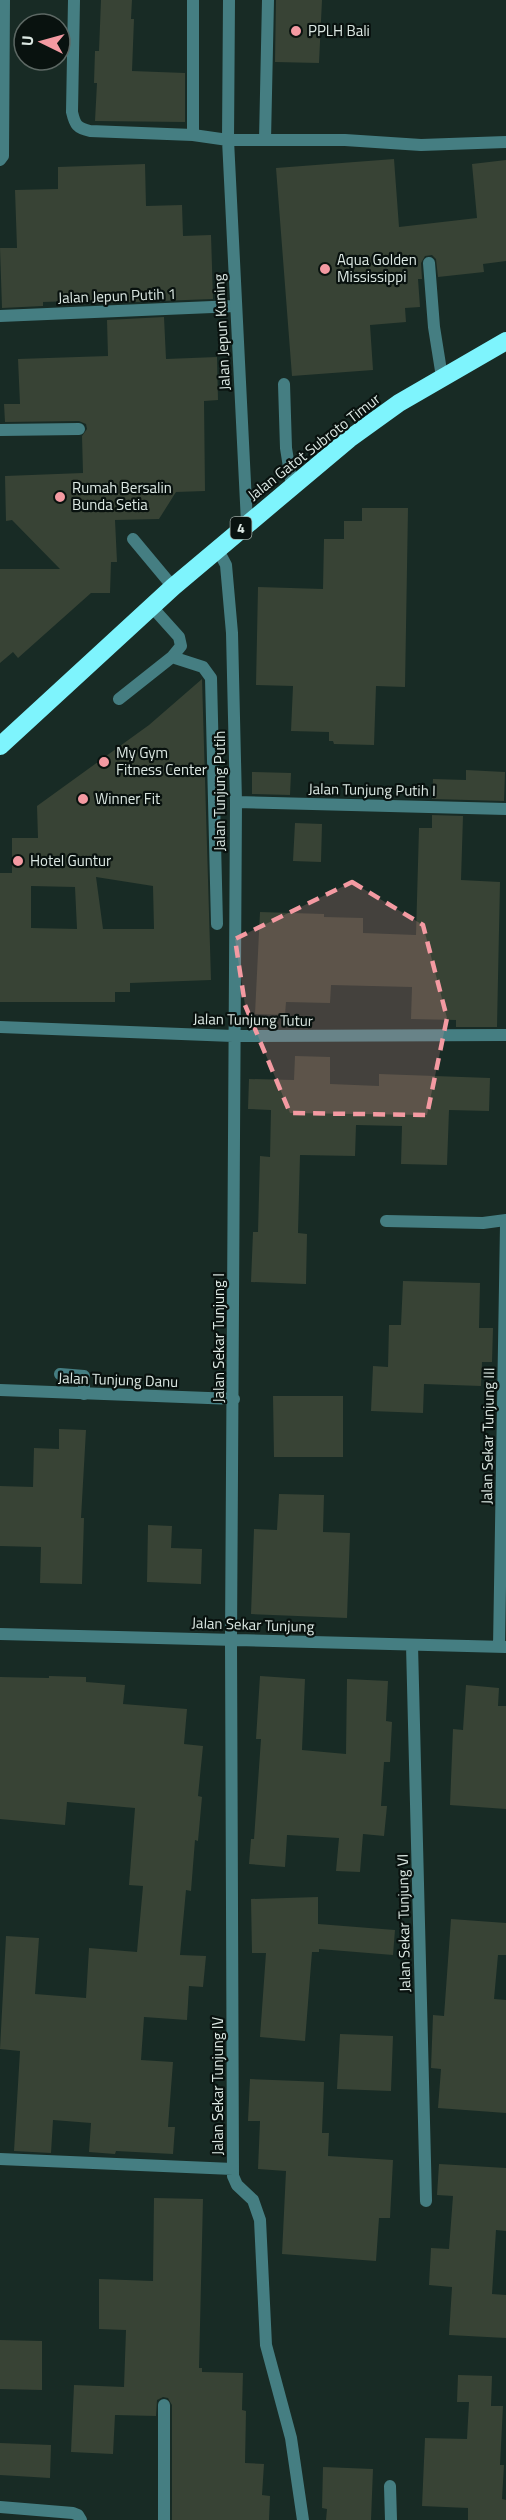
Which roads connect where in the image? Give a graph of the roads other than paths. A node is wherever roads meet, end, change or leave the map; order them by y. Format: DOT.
graph roads {
  1 [pos="4,0"];
  2 [pos="74,0"];
  3 [pos="193,0"];
  4 [pos="229,0"];
  5 [pos="268,0"];
  6 [pos="193,135"];
  7 [pos="228,140"];
  8 [pos="265,140"];
  9 [pos="506,142"];
  10 [pos="0,160"];
  11 [pos="429,263"];
  12 [pos="236,306"];
  13 [pos="0,315"];
  14 [pos="506,341"];
  15 [pos="442,377"];
  16 [pos="284,384"];
  17 [pos="79,429"];
  18 [pos="0,430"];
  19 [pos="292,486"];
  20 [pos="247,523"];
  21 [pos="133,539"];
  22 [pos="217,548"];
  23 [pos="173,587"];
  24 [pos="152,607"];
  25 [pos="171,657"];
  26 [pos="118,699"];
  27 [pos="0,746"];
  28 [pos="236,802"];
  29 [pos="506,809"];
  30 [pos="217,924"];
  31 [pos="0,1027"];
  32 [pos="506,1035"];
  33 [pos="233,1036"];
  34 [pos="506,1220"];
  35 [pos="386,1221"];
  36 [pos="506,1225"];
  37 [pos="60,1374"];
  38 [pos="0,1390"];
  39 [pos="84,1394"];
  40 [pos="234,1399"];
  41 [pos="0,1634"];
  42 [pos="231,1640"];
  43 [pos="412,1645"];
  44 [pos="503,1647"];
  45 [pos="0,2159"];
  46 [pos="233,2169"];
  47 [pos="426,2201"];
  48 [pos="164,2405"];
  49 [pos="390,2486"];
  50 [pos="0,2507"];
  51 [pos="67,2516"];
  52 [pos="81,2520"];
  53 [pos="164,2520"];
  54 [pos="303,2520"];
  55 [pos="391,2520"];
  1 -- 10 [label="street"];
  2 -- 6 [label="street"];
  3 -- 6 [label="street"];
  4 -- 7 [label="street, Jalan Jepun Kuning"];
  5 -- 8 [label="street"];
  6 -- 7 [label="street"];
  7 -- 8 [label="street"];
  7 -- 12 [label="street, Jalan Jepun Kuning"];
  8 -- 9 [label="street"];
  11 -- 15 [label="street"];
  12 -- 13 [label="street, Jalan Jepun Putih 1"];
  12 -- 20 [label="street, Jalan Jepun Kuning"];
  14 -- 15 [label="highway, Jalan Gatot Subroto Timur / 4"];
  15 -- 19 [label="highway, Jalan Gatot Subroto Timur / 4"];
  16 -- 19 [label="street"];
  17 -- 18 [label="street"];
  19 -- 20 [label="highway, Jalan Gatot Subroto Timur / 4"];
  20 -- 22 [label="highway, Jalan Gatot Subroto Timur / 4"];
  21 -- 23 [label="street"];
  22 -- 23 [label="highway, Jalan Gatot Subroto Timur / 4"];
  22 -- 28 [label="street, Jalan Tunjung Putih"];
  23 -- 24 [label="highway, Jalan Gatot Subroto Timur / 4"];
  24 -- 25 [label="street"];
  24 -- 27 [label="highway, Jalan Gatot Subroto Timur / 4"];
  25 -- 26 [label="street"];
  25 -- 30 [label="street"];
  28 -- 29 [label="street, Jalan Tunjung Putih I"];
  28 -- 33 [label="street, Jalan Tunjung Putih"];
  31 -- 33 [label="street, Jalan Tunjung Tutur"];
  32 -- 33 [label="street, Jalan Tunjung Tutur"];
  33 -- 40 [label="street, Jalan Sekar Tunjung I"];
  34 -- 35 [label="street"];
  36 -- 44 [label="street, Jalan Sekar Tunjung III"];
  37 -- 39 [label="street"];
  38 -- 39 [label="street, Jalan Tunjung Danu"];
  39 -- 40 [label="street, Jalan Tunjung Danu"];
  40 -- 42 [label="street, Jalan Sekar Tunjung I"];
  41 -- 42 [label="street, Jalan Sekar Tunjung"];
  42 -- 43 [label="street, Jalan Sekar Tunjung"];
  42 -- 46 [label="street, Jalan Sekar Tunjung IV"];
  43 -- 44 [label="street, Jalan Sekar Tunjung"];
  43 -- 47 [label="street, Jalan Sekar Tunjung VI"];
  45 -- 46 [label="street"];
  46 -- 54 [label="street, Jalan Sekar Tunjung IV"];
  48 -- 53 [label="street"];
  49 -- 55 [label="street"];
  50 -- 51 [label="street"];
  51 -- 52 [label="street"];
}
